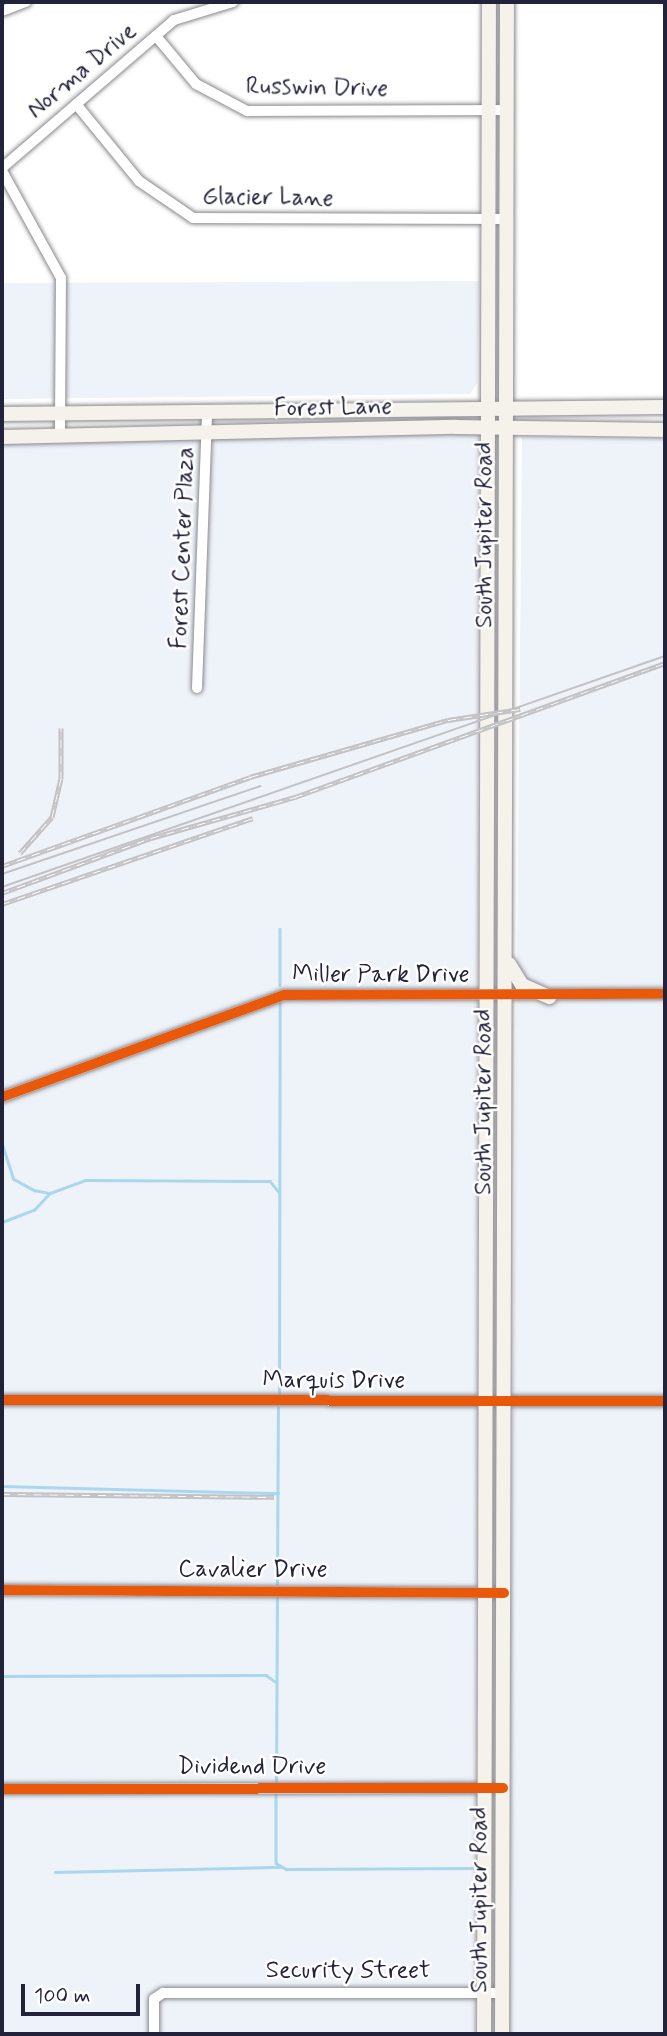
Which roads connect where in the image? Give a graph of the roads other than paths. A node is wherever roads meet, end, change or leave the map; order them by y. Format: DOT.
graph roads {
  1 [pos="26,2"];
  2 [pos="233,2"];
  3 [pos="489,2"];
  4 [pos="507,2"];
  5 [pos="2,11"];
  6 [pos="156,36"];
  7 [pos="76,104"];
  8 [pos="507,110"];
  9 [pos="489,111"];
  10 [pos="2,169"];
  11 [pos="489,219"];
  12 [pos="507,219"];
  13 [pos="508,406"];
  14 [pos="489,407"];
  15 [pos="665,407"];
  16 [pos="206,410"];
  17 [pos="2,414"];
  18 [pos="60,414"];
  19 [pos="489,427"];
  20 [pos="508,428"];
  21 [pos="665,430"];
  22 [pos="209,433"];
  23 [pos="60,436"];
  24 [pos="2,437"];
  25 [pos="508,596"];
  26 [pos="490,597"];
  27 [pos="197,688"];
  28 [pos="490,834"];
  29 [pos="508,835"];
  30 [pos="508,963"];
  31 [pos="665,994"];
  32 [pos="490,996"];
  33 [pos="508,997"];
  34 [pos="549,997"];
  35 [pos="652,997"];
  36 [pos="665,1003"];
  37 [pos="2,1097"];
  38 [pos="489,1198"];
  39 [pos="506,1199"];
  40 [pos="2,1400"];
  41 [pos="665,1401"];
  42 [pos="488,1402"];
  43 [pos="505,1402"];
  44 [pos="2,1590"];
  45 [pos="486,1592"];
  46 [pos="504,1593"];
  47 [pos="486,1694"];
  48 [pos="504,1694"];
  49 [pos="486,1788"];
  50 [pos="503,1788"];
  51 [pos="2,1789"];
  52 [pos="485,1889"];
  53 [pos="503,1889"];
  54 [pos="484,1993"];
  55 [pos="502,1993"];
  56 [pos="154,2034"];
  57 [pos="484,2034"];
  58 [pos="502,2034"];
  1 -- 5 [label="street"];
  2 -- 6 [label="street, Norma Drive"];
  3 -- 9 [label="main road, South Jupiter Road"];
  4 -- 8 [label="main road, South Jupiter Road"];
  6 -- 7 [label="street, Norma Drive"];
  6 -- 9 [label="street, Russwin Drive"];
  7 -- 10 [label="street, Norma Drive"];
  7 -- 11 [label="street, Glacier Lane"];
  8 -- 9 [label="street, Russwin Drive"];
  8 -- 12 [label="main road, South Jupiter Road"];
  9 -- 11 [label="main road, South Jupiter Road"];
  10 -- 18 [label="street"];
  11 -- 12 [label="street, Glacier Lane"];
  11 -- 14 [label="main road, South Jupiter Road"];
  12 -- 13 [label="main road, South Jupiter Road"];
  13 -- 14 [label="main road, Forest Lane"];
  13 -- 15 [label="main road, Forest Lane"];
  13 -- 20 [label="main road, South Jupiter Road"];
  14 -- 16 [label="main road, Forest Lane"];
  14 -- 19 [label="main road, South Jupiter Road"];
  16 -- 18 [label="main road, Forest Lane"];
  16 -- 22 [label="street, Forest Center Plaza"];
  17 -- 18 [label="main road, Forest Lane"];
  18 -- 23 [label="street"];
  19 -- 20 [label="main road, Forest Lane"];
  19 -- 22 [label="main road, Forest Lane"];
  19 -- 26 [label="main road, South Jupiter Road"];
  20 -- 21 [label="main road, Forest Lane"];
  20 -- 25 [label="main road, South Jupiter Road"];
  22 -- 23 [label="main road, Forest Lane"];
  22 -- 27 [label="street, Forest Center Plaza"];
  23 -- 24 [label="main road, Forest Lane"];
  25 -- 26 [label="main road"];
  25 -- 29 [label="main road, South Jupiter Road"];
  26 -- 28 [label="main road, South Jupiter Road"];
  28 -- 29 [label="main road"];
  28 -- 32 [label="main road, South Jupiter Road"];
  29 -- 30 [label="main road, South Jupiter Road"];
  30 -- 33 [label="main road, South Jupiter Road"];
  30 -- 34 [label="main road"];
  31 -- 35 [label="street"];
  32 -- 33 [label="street, Miller Park Drive"];
  32 -- 37 [label="street, Miller Park Drive"];
  32 -- 38 [label="main road, South Jupiter Road"];
  33 -- 34 [label="street, Miller Park Drive"];
  33 -- 39 [label="main road, South Jupiter Road"];
  34 -- 35 [label="street, Miller Park Drive"];
  35 -- 36 [label="street"];
  38 -- 39 [label="main road"];
  38 -- 42 [label="main road, South Jupiter Road"];
  39 -- 43 [label="main road, South Jupiter Road"];
  40 -- 42 [label="street, Marquis Drive"];
  41 -- 43 [label="street, Marquis Drive"];
  42 -- 43 [label="street, Marquis Drive"];
  42 -- 45 [label="main road, South Jupiter Road"];
  43 -- 46 [label="main road, South Jupiter Road"];
  44 -- 45 [label="street, Cavalier Drive"];
  45 -- 46 [label="street, Cavalier Drive"];
  45 -- 47 [label="main road, South Jupiter Road"];
  46 -- 48 [label="main road, South Jupiter Road"];
  47 -- 48 [label="main road"];
  47 -- 49 [label="main road, South Jupiter Road"];
  48 -- 50 [label="main road, South Jupiter Road"];
  49 -- 50 [label="street, Dividend Drive"];
  49 -- 51 [label="street, Dividend Drive"];
  49 -- 52 [label="main road, South Jupiter Road"];
  50 -- 53 [label="main road, South Jupiter Road"];
  52 -- 53 [label="main road"];
  52 -- 54 [label="main road, South Jupiter Road"];
  53 -- 55 [label="main road, South Jupiter Road"];
  54 -- 55 [label="street, Security Street"];
  54 -- 56 [label="street, Security Street"];
  54 -- 57 [label="main road, South Jupiter Road"];
  55 -- 58 [label="main road, South Jupiter Road"];
}
